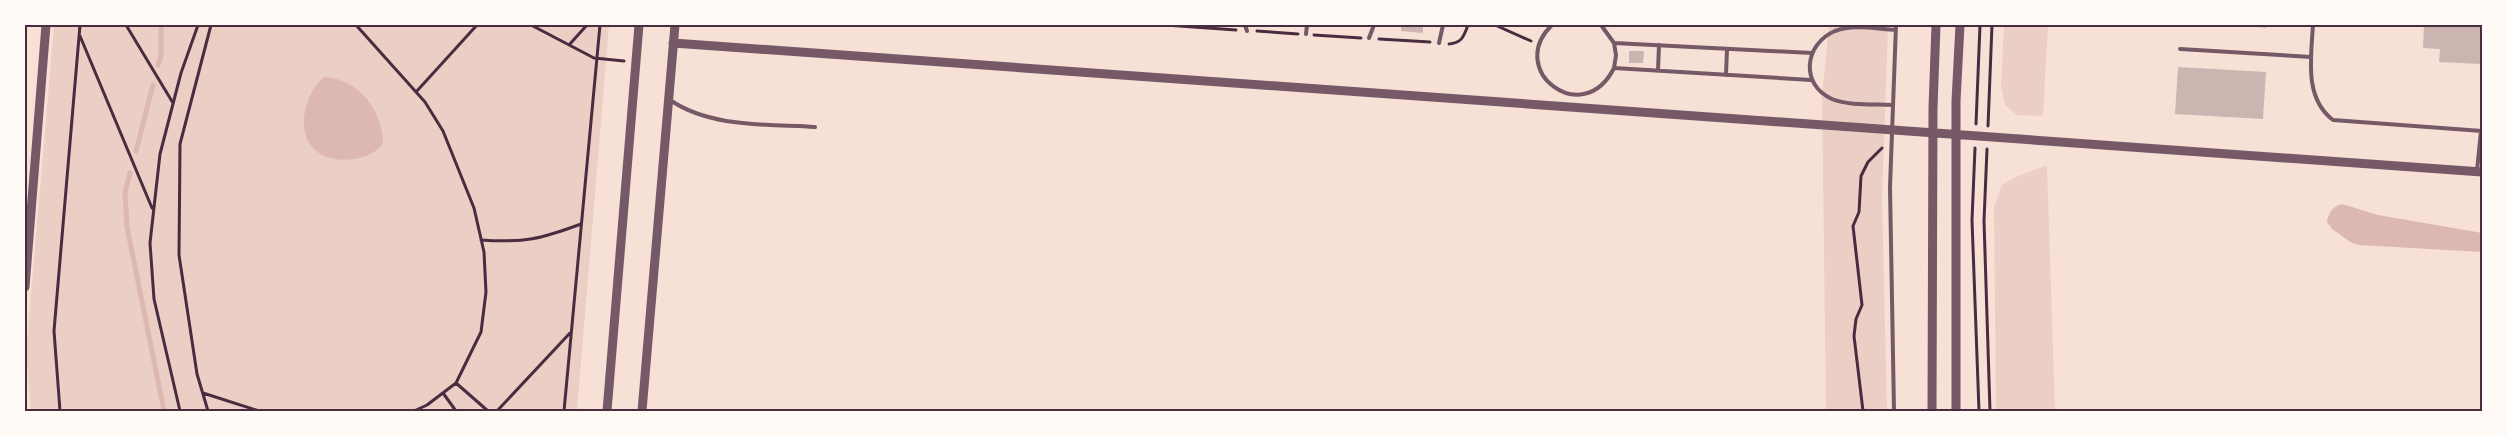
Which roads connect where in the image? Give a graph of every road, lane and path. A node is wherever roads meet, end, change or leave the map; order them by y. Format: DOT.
graph roads {
  1 [pos="46,25"];
  2 [pos="80,25"];
  3 [pos="126,25"];
  4 [pos="198,25"];
  5 [pos="212,25"];
  6 [pos="356,25"];
  7 [pos="477,25"];
  8 [pos="531,25"];
  9 [pos="587,25"];
  10 [pos="600,25"];
  11 [pos="639,25"];
  12 [pos="675,25"];
  13 [pos="1165,25"];
  14 [pos="1245,25"];
  15 [pos="1307,25"];
  16 [pos="1374,25"];
  17 [pos="1443,25"];
  18 [pos="1468,25"];
  19 [pos="1495,25"];
  20 [pos="1552,25"];
  21 [pos="1602,25"];
  22 [pos="1936,25"];
  23 [pos="1960,25"];
  24 [pos="1980,25"];
  25 [pos="1992,25"];
  26 [pos="2313,25"];
  27 [pos="1896,27"];
  28 [pos="1248,31"];
  29 [pos="1306,34"];
  30 [pos="79,36"];
  31 [pos="1369,38"];
  32 [pos="673,43"];
  33 [pos="1439,43"];
  34 [pos="1614,43"];
  35 [pos="1539,44"];
  36 [pos="569,45"];
  37 [pos="1659,45"];
  38 [pos="1727,48"];
  39 [pos="2180,49"];
  40 [pos="1812,53"];
  41 [pos="2311,57"];
  42 [pos="596,59"];
  43 [pos="636,62"];
  44 [pos="1614,68"];
  45 [pos="1658,71"];
  46 [pos="1726,75"];
  47 [pos="1811,80"];
  48 [pos="416,92"];
  49 [pos="668,98"];
  50 [pos="173,104"];
  51 [pos="1892,106"];
  52 [pos="815,127"];
  53 [pos="1892,130"];
  54 [pos="2481,131"];
  55 [pos="1932,133"];
  56 [pos="1956,135"];
  57 [pos="1976,136"];
  58 [pos="1987,137"];
  59 [pos="1892,140"];
  60 [pos="2480,172"];
  61 [pos="152,208"];
  62 [pos="581,224"];
  63 [pos="481,240"];
  64 [pos="25,287"];
  65 [pos="571,332"];
  66 [pos="456,383"];
  67 [pos="202,392"];
  68 [pos="442,393"];
  69 [pos="60,411"];
  70 [pos="180,411"];
  71 [pos="208,411"];
  72 [pos="259,411"];
  73 [pos="414,411"];
  74 [pos="456,411"];
  75 [pos="488,411"];
  76 [pos="497,411"];
  77 [pos="564,411"];
  78 [pos="607,411"];
  79 [pos="642,411"];
  80 [pos="1863,411"];
  81 [pos="1894,411"];
  82 [pos="1932,411"];
  83 [pos="1956,411"];
  84 [pos="1979,411"];
  85 [pos="1990,411"];
  1 -- 64 [label="street"];
  2 -- 30 [label="path"];
  3 -- 50 [label="path"];
  4 -- 50 [label="path"];
  5 -- 67 [label="path"];
  6 -- 48 [label="path"];
  7 -- 48 [label="path"];
  8 -- 36 [label="path"];
  9 -- 36 [label="path"];
  10 -- 42 [label="path"];
  11 -- 43 [label="street"];
  12 -- 32 [label="street"];
  13 -- 28 [label="path"];
  14 -- 28 [label="lane"];
  15 -- 29 [label="lane"];
  16 -- 31 [label="lane"];
  17 -- 33 [label="lane"];
  18 -- 33 [label="path"];
  19 -- 35 [label="path"];
  20 -- 35 [label="lane"];
  21 -- 34 [label="lane"];
  22 -- 55 [label="street"];
  23 -- 56 [label="street"];
  24 -- 57 [label="path"];
  25 -- 58 [label="path"];
  26 -- 41 [label="lane"];
  27 -- 40 [label="lane"];
  27 -- 51 [label="lane"];
  28 -- 29 [label="path"];
  29 -- 31 [label="path"];
  30 -- 61 [label="path"];
  30 -- 69 [label="path"];
  31 -- 33 [label="path"];
  32 -- 49 [label="street"];
  32 -- 53 [label="street"];
  34 -- 37 [label="lane"];
  34 -- 44 [label="lane"];
  35 -- 44 [label="lane"];
  36 -- 42 [label="path"];
  37 -- 38 [label="lane"];
  37 -- 45 [label="lane"];
  38 -- 40 [label="lane"];
  38 -- 46 [label="lane"];
  39 -- 41 [label="lane"];
  40 -- 47 [label="lane"];
  41 -- 54 [label="lane"];
  42 -- 43 [label="path"];
  42 -- 62 [label="path"];
  43 -- 78 [label="street"];
  44 -- 45 [label="lane"];
  45 -- 46 [label="lane"];
  46 -- 47 [label="lane"];
  47 -- 51 [label="lane"];
  48 -- 63 [label="path"];
  49 -- 52 [label="lane"];
  49 -- 79 [label="street"];
  50 -- 61 [label="path"];
  51 -- 53 [label="lane"];
  53 -- 55 [label="street"];
  53 -- 59 [label="lane"];
  54 -- 60 [label="lane"];
  55 -- 56 [label="street"];
  55 -- 82 [label="street"];
  56 -- 57 [label="street"];
  56 -- 83 [label="street"];
  57 -- 58 [label="street"];
  57 -- 84 [label="path"];
  58 -- 60 [label="street"];
  58 -- 85 [label="path"];
  59 -- 80 [label="path"];
  59 -- 81 [label="lane"];
  61 -- 70 [label="path"];
  62 -- 63 [label="path"];
  62 -- 65 [label="path"];
  63 -- 66 [label="path"];
  65 -- 76 [label="path"];
  65 -- 77 [label="path"];
  66 -- 68 [label="path"];
  66 -- 75 [label="path"];
  67 -- 71 [label="path"];
  67 -- 72 [label="path"];
  68 -- 73 [label="path"];
  68 -- 74 [label="path"];
}
